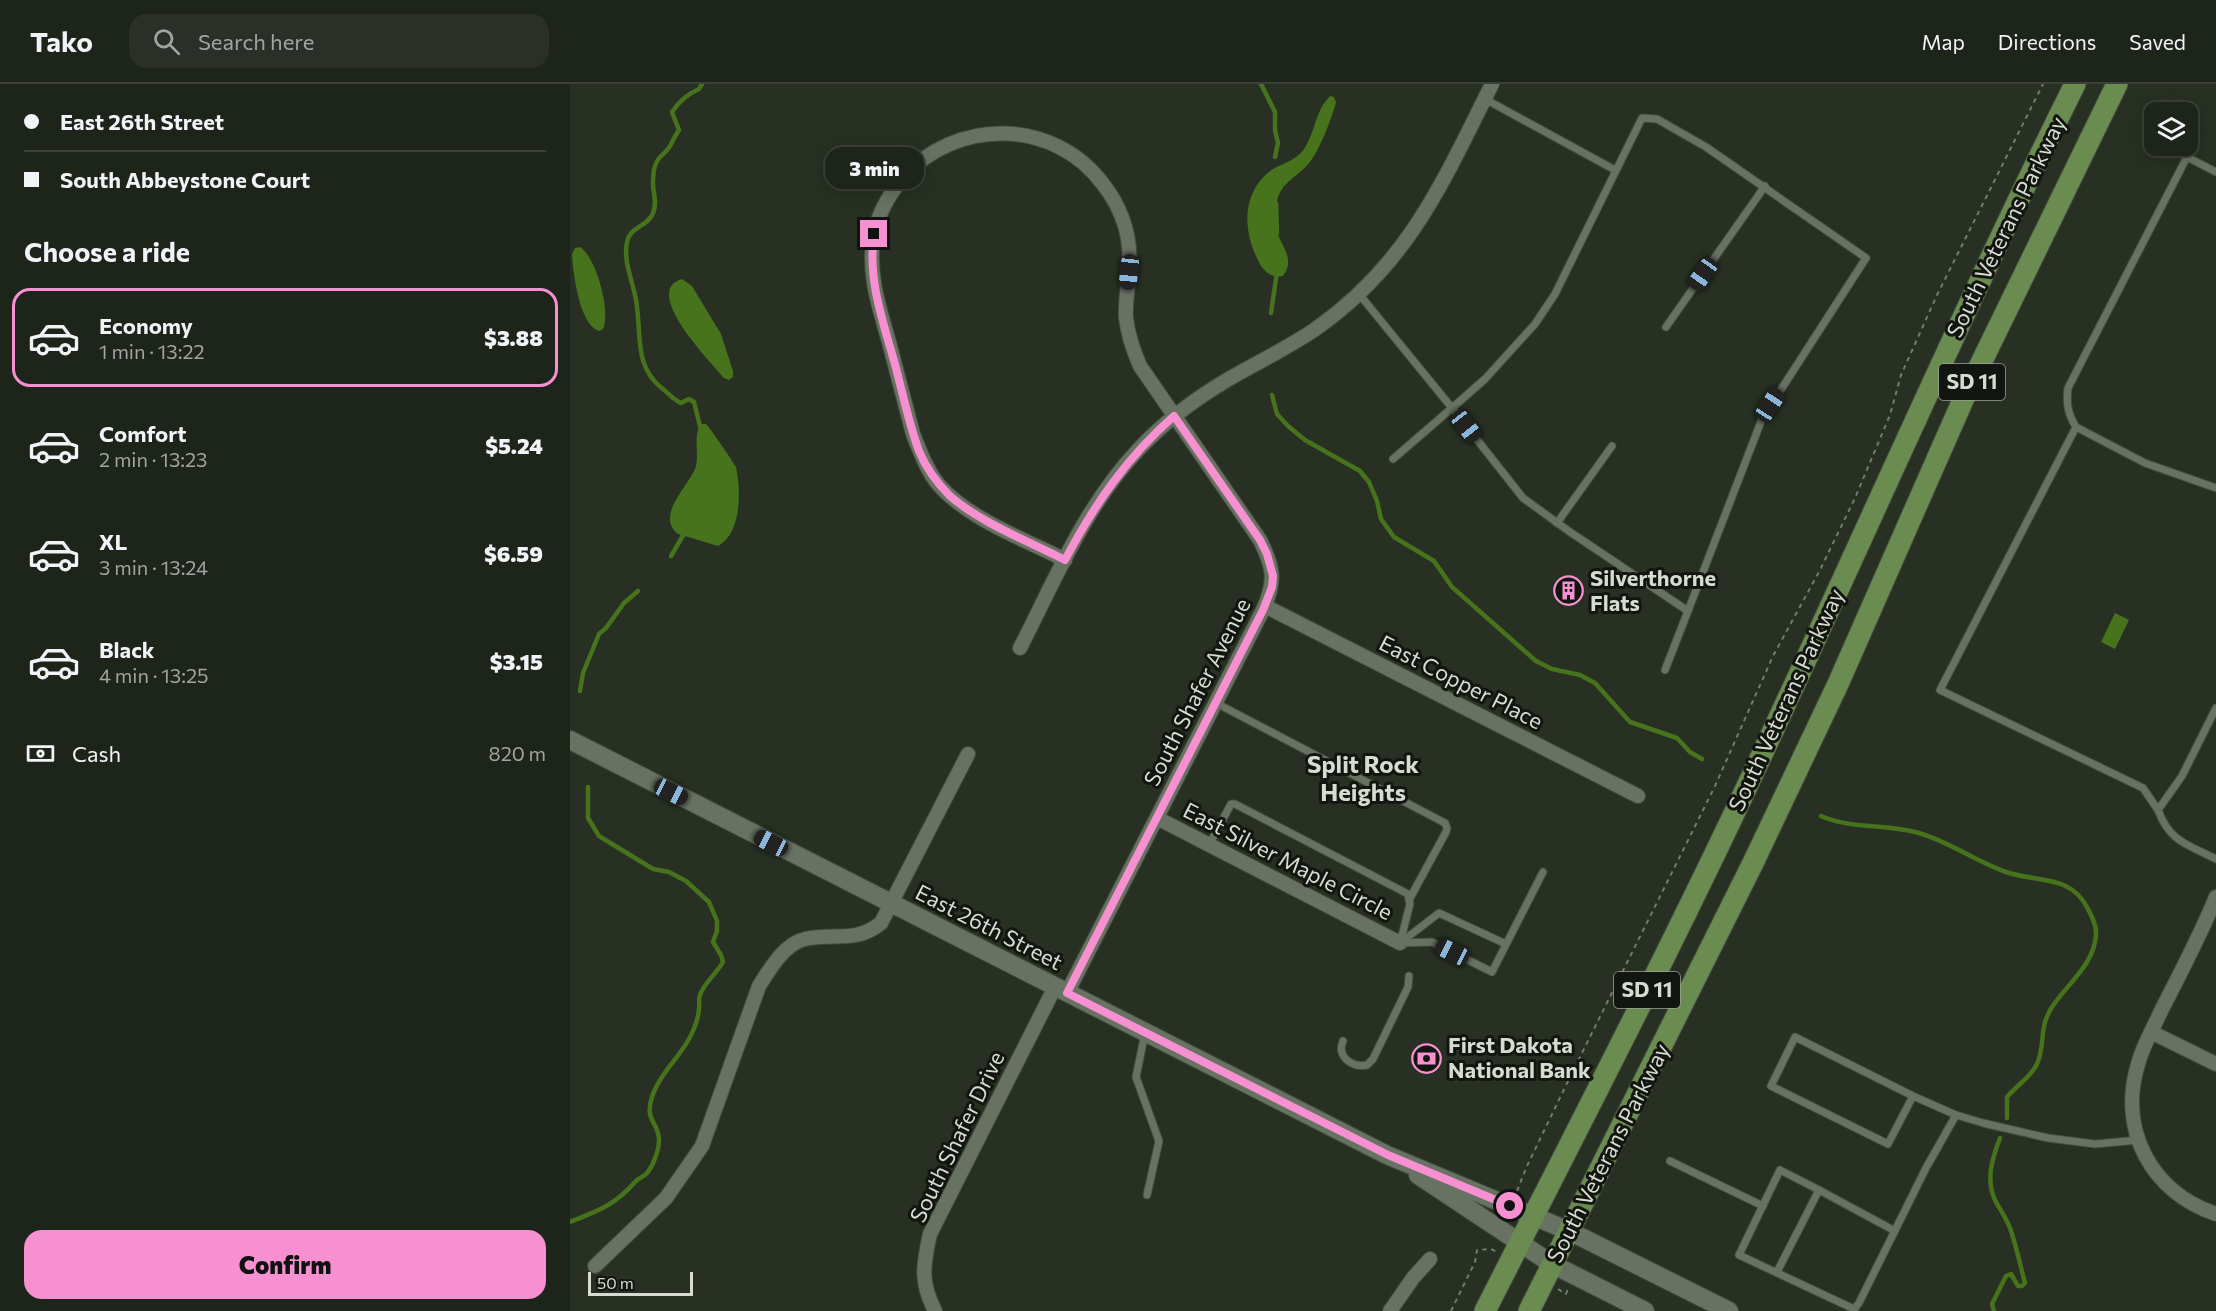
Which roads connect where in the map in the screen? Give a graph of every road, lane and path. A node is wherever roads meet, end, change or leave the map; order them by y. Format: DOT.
graph roads {
  1 [pos="1492,84"];
  2 [pos="2043,84"];
  3 [pos="2075,84"];
  4 [pos="2116,84"];
  5 [pos="1485,99"];
  6 [pos="1615,170"];
  7 [pos="2216,172"];
  8 [pos="1765,186"];
  9 [pos="1359,294"];
  10 [pos="1666,327"];
  11 [pos="1452,408"];
  12 [pos="1174,416"];
  13 [pos="2076,428"];
  14 [pos="1612,446"];
  15 [pos="1393,459"];
  16 [pos="2216,488"];
  17 [pos="1557,523"];
  18 [pos="1065,560"];
  19 [pos="1265,606"];
  20 [pos="1688,611"];
  21 [pos="1020,648"];
  22 [pos="1665,670"];
  23 [pos="1216,704"];
  24 [pos="2216,708"];
  25 [pos="570,740"];
  26 [pos="968,754"];
  27 [pos="1638,796"];
  28 [pos="2158,810"];
  29 [pos="1157,818"];
  30 [pos="1209,844"];
  31 [pos="2216,859"];
  32 [pos="1543,872"];
  33 [pos="2216,897"];
  34 [pos="1409,900"];
  35 [pos="892,905"];
  36 [pos="1400,943"];
  37 [pos="1506,944"];
  38 [pos="1409,976"];
  39 [pos="1061,990"];
  40 [pos="2151,1032"];
  41 [pos="1145,1033"];
  42 [pos="1342,1041"];
  43 [pos="2216,1064"];
  44 [pos="1913,1096"];
  45 [pos="1956,1114"];
  46 [pos="2139,1140"];
  47 [pos="1388,1155"];
  48 [pos="1670,1161"];
  49 [pos="1518,1190"];
  50 [pos="1819,1190"];
  51 [pos="1147,1195"];
  52 [pos="1763,1206"];
  53 [pos="2216,1214"];
  54 [pos="1534,1216"];
  55 [pos="1569,1231"];
  56 [pos="1895,1231"];
  57 [pos="1520,1243"];
  58 [pos="1491,1248"];
  59 [pos="1430,1258"];
  60 [pos="1552,1264"];
  61 [pos="595,1266"];
  62 [pos="1777,1272"];
  63 [pos="1854,1310"];
  64 [pos="935,1311"];
  65 [pos="1390,1311"];
  66 [pos="1451,1311"];
  67 [pos="1485,1311"];
  68 [pos="1529,1311"];
  69 [pos="1645,1311"];
  70 [pos="1729,1311"];
  1 -- 5 [label="street"];
  2 -- 49 [label="path"];
  3 -- 54 [label="highway, South Veterans Parkway / SD 11"];
  4 -- 55 [label="highway, South Veterans Parkway / SD 11"];
  5 -- 6 [label="lane"];
  5 -- 9 [label="street"];
  6 -- 8 [label="lane"];
  6 -- 11 [label="lane"];
  7 -- 13 [label="lane"];
  8 -- 10 [label="lane"];
  8 -- 20 [label="lane"];
  9 -- 11 [label="lane"];
  9 -- 12 [label="street"];
  11 -- 15 [label="lane"];
  11 -- 17 [label="lane"];
  12 -- 18 [label="street"];
  12 -- 18 [label="street, South Shafer Avenue"];
  12 -- 19 [label="street, South Shafer Avenue"];
  13 -- 16 [label="lane"];
  13 -- 28 [label="lane"];
  14 -- 17 [label="lane"];
  17 -- 20 [label="lane"];
  18 -- 21 [label="street"];
  19 -- 23 [label="street, South Shafer Avenue"];
  19 -- 27 [label="street, East Copper Place"];
  20 -- 22 [label="lane"];
  23 -- 29 [label="street, South Shafer Avenue"];
  23 -- 34 [label="lane"];
  24 -- 28 [label="lane"];
  25 -- 35 [label="main road, East 26th Street"];
  26 -- 35 [label="street"];
  28 -- 31 [label="lane"];
  29 -- 30 [label="street, East Silver Maple Circle"];
  29 -- 39 [label="street, South Shafer Avenue"];
  30 -- 34 [label="lane"];
  30 -- 36 [label="street, East Silver Maple Circle"];
  32 -- 37 [label="lane"];
  33 -- 40 [label="street"];
  34 -- 36 [label="lane"];
  35 -- 39 [label="main road, East 26th Street"];
  35 -- 61 [label="street"];
  36 -- 37 [label="lane"];
  36 -- 37 [label="lane"];
  38 -- 42 [label="lane"];
  39 -- 41 [label="main road, East 26th Street"];
  39 -- 64 [label="street, South Shafer Drive"];
  40 -- 43 [label="street"];
  40 -- 46 [label="street"];
  41 -- 47 [label="main road, East 26th Street"];
  41 -- 51 [label="lane"];
  44 -- 44 [label="lane"];
  44 -- 45 [label="lane"];
  45 -- 46 [label="lane"];
  45 -- 56 [label="lane"];
  46 -- 53 [label="street"];
  47 -- 54 [label="main road, East 26th Street"];
  47 -- 57 [label="main road, East 26th Street"];
  48 -- 52 [label="lane"];
  50 -- 52 [label="lane"];
  50 -- 56 [label="lane"];
  50 -- 62 [label="lane"];
  52 -- 62 [label="lane"];
  54 -- 55 [label="main road, East 26th Street"];
  54 -- 57 [label="highway, South Veterans Parkway / SD 11"];
  55 -- 60 [label="highway, South Veterans Parkway / SD 11"];
  55 -- 70 [label="main road, East 26th Street"];
  56 -- 63 [label="lane"];
  57 -- 60 [label="main road, East 26th Street"];
  57 -- 67 [label="highway, South Veterans Parkway / SD 11"];
  58 -- 66 [label="path"];
  59 -- 65 [label="street"];
  60 -- 68 [label="highway, South Veterans Parkway / SD 11"];
  60 -- 69 [label="main road, East 26th Street"];
  62 -- 63 [label="lane"];
}
